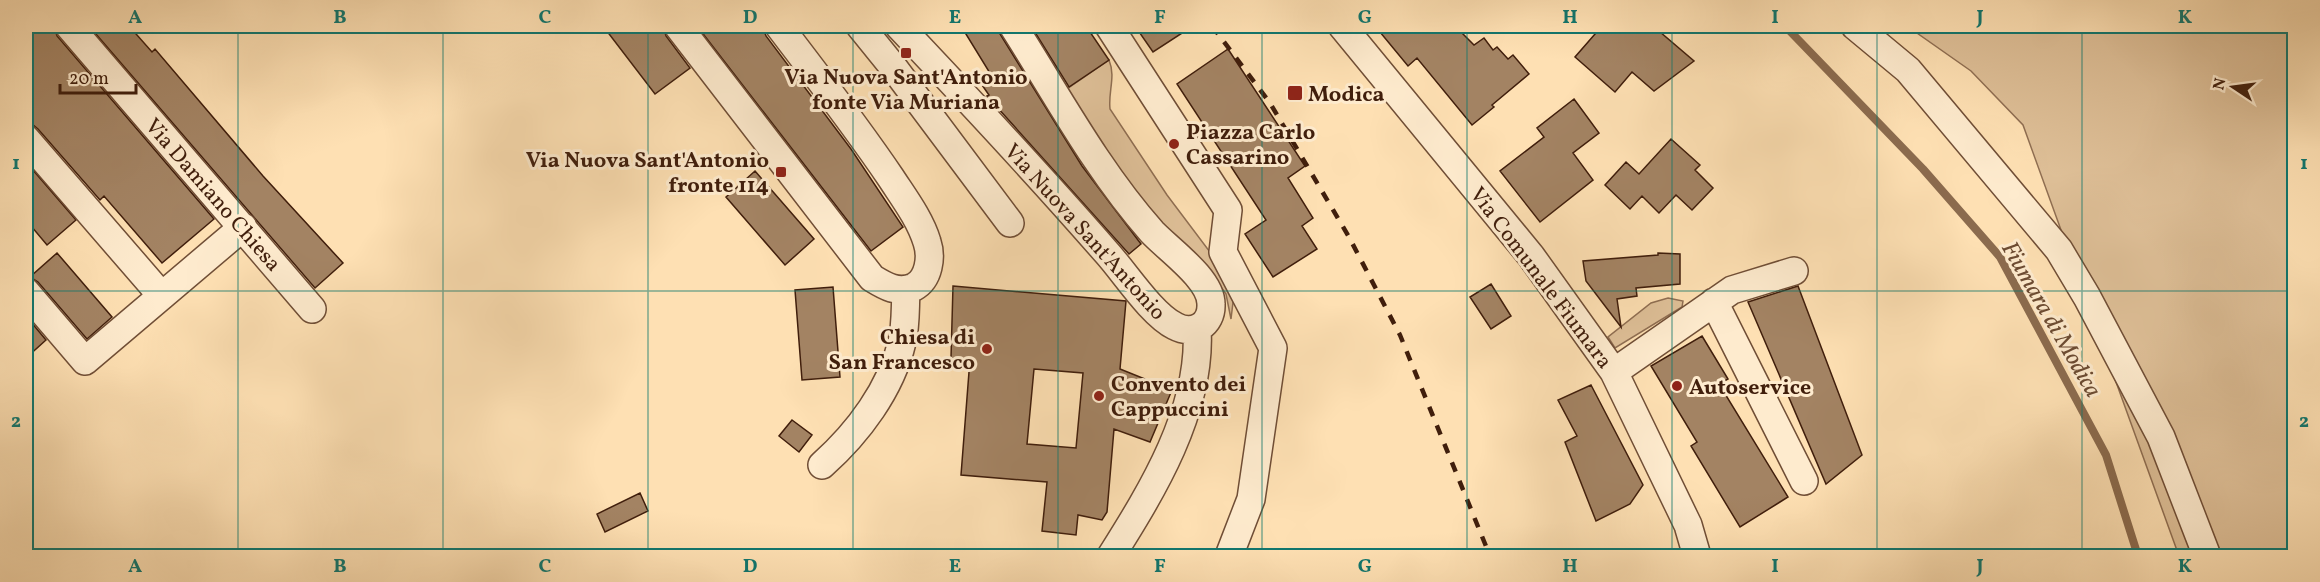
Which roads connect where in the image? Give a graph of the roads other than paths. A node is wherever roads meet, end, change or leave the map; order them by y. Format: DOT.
graph roads {
  1 [pos="69,26"];
  2 [pos="678,26"];
  3 [pos="779,26"];
  4 [pos="860,26"];
  5 [pos="899,26"];
  6 [pos="1013,26"];
  7 [pos="1109,26"];
  8 [pos="1342,26"];
  9 [pos="1855,26"];
  10 [pos="919,36"];
  11 [pos="26,139"];
  12 [pos="1010,223"];
  13 [pos="243,227"];
  14 [pos="1794,272"];
  15 [pos="906,291"];
  16 [pos="26,292"];
  17 [pos="161,295"];
  18 [pos="1714,302"];
  19 [pos="312,309"];
  20 [pos="1197,329"];
  21 [pos="1614,372"];
  22 [pos="822,465"];
  23 [pos="1804,481"];
  24 [pos="1111,556"];
  25 [pos="1229,556"];
  26 [pos="1697,556"];
  27 [pos="2207,556"];
  1 -- 13 [label="street, Via Damiano Chiesa"];
  2 -- 15 [label="street"];
  3 -- 15 [label="street"];
  4 -- 12 [label="street"];
  5 -- 10 [label="street, Via Nuova Sant'Antonio"];
  6 -- 20 [label="street, Via Nuova Sant'Antonio"];
  7 -- 25 [label="street"];
  8 -- 21 [label="street, Via Comunale Fiumara"];
  9 -- 27 [label="street"];
  10 -- 20 [label="street, Via Nuova Sant'Antonio"];
  11 -- 17 [label="street"];
  13 -- 17 [label="street"];
  13 -- 19 [label="street, Via Damiano Chiesa"];
  14 -- 18 [label="street"];
  15 -- 22 [label="street"];
  16 -- 17 [label="street"];
  18 -- 21 [label="street"];
  18 -- 23 [label="street"];
  20 -- 24 [label="street"];
  21 -- 26 [label="street, Via Comunale Fiumara"];
}
